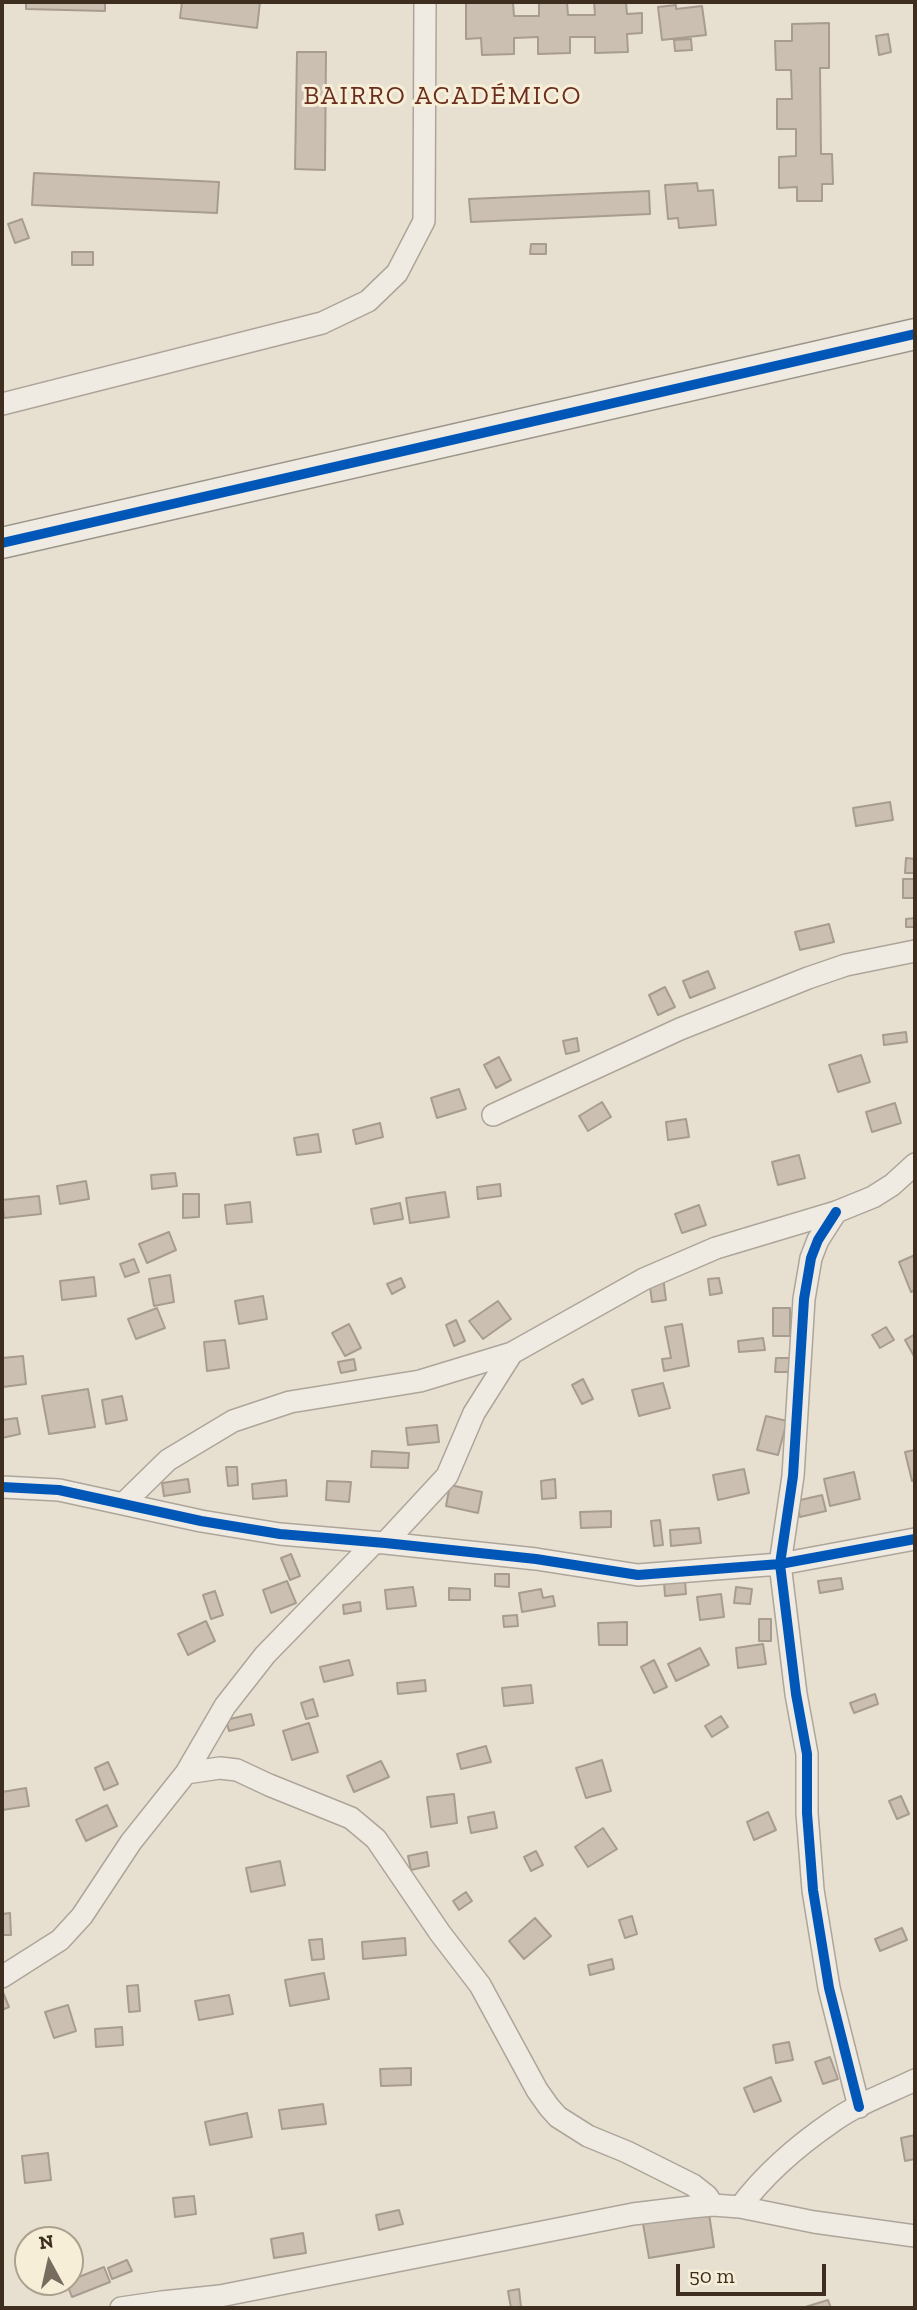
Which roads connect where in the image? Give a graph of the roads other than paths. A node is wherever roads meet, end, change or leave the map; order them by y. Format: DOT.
graph roads {
  1 [pos="425,2"];
  2 [pos="915,334"];
  3 [pos="2,404"];
  4 [pos="2,543"];
  5 [pos="915,951"];
  6 [pos="492,1115"];
  7 [pos="915,1164"];
  8 [pos="836,1212"];
  9 [pos="512,1353"];
  10 [pos="2,1487"];
  11 [pos="124,1503"];
  12 [pos="915,1539"];
  13 [pos="380,1543"];
  14 [pos="780,1564"];
  15 [pos="186,1773"];
  16 [pos="2,1977"];
  17 [pos="915,2080"];
  18 [pos="859,2107"];
  19 [pos="713,2205"];
  20 [pos="740,2207"];
  21 [pos="915,2236"];
  22 [pos="121,2308"];
  1 -- 3 [label="street"];
  2 -- 4 [label="street"];
  5 -- 6 [label="street"];
  7 -- 8 [label="street"];
  8 -- 9 [label="street"];
  8 -- 14 [label="street"];
  9 -- 11 [label="street"];
  9 -- 13 [label="street"];
  10 -- 11 [label="street"];
  11 -- 13 [label="street"];
  12 -- 14 [label="street"];
  13 -- 14 [label="street"];
  13 -- 15 [label="street"];
  14 -- 18 [label="street"];
  15 -- 16 [label="street"];
  15 -- 19 [label="street"];
  17 -- 18 [label="street"];
  18 -- 20 [label="street"];
  19 -- 20 [label="street"];
  19 -- 22 [label="street"];
  20 -- 21 [label="street"];
}
